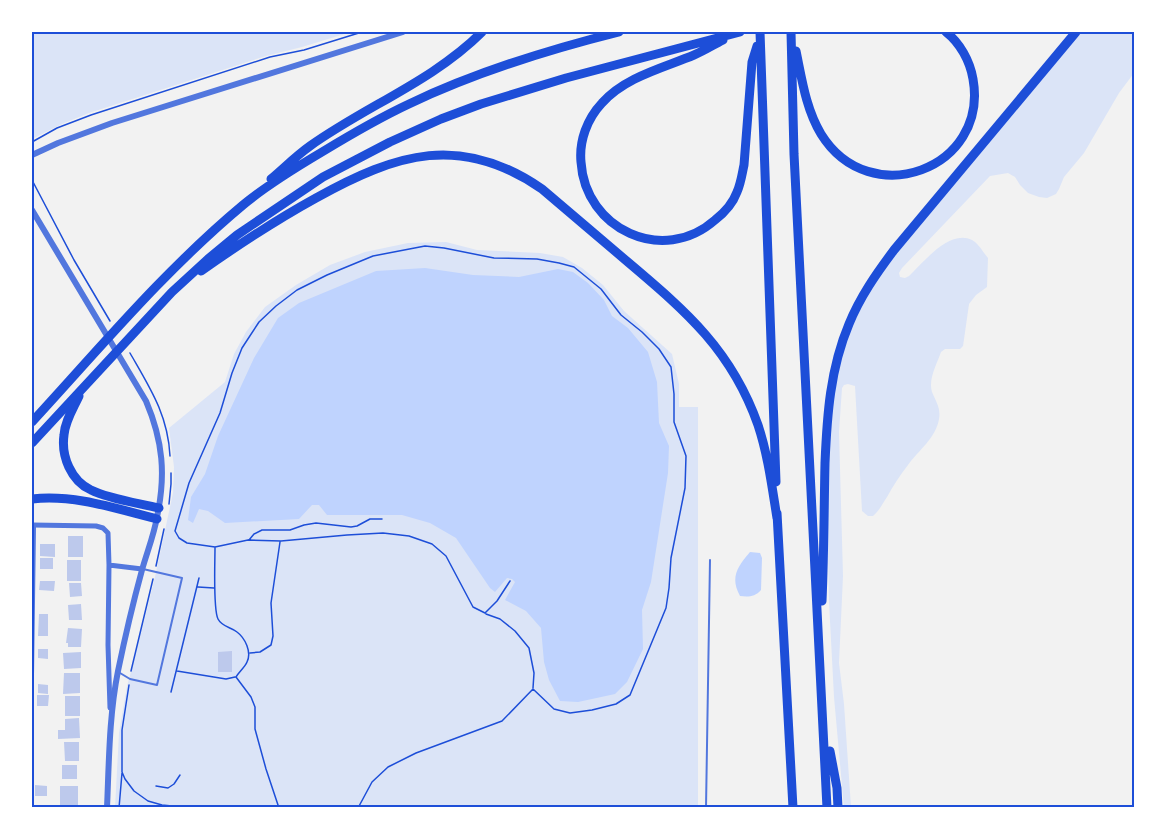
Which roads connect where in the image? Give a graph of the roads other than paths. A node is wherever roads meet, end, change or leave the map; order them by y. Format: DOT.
graph roads {
  1 [pos="403,32"];
  2 [pos="482,32"];
  3 [pos="618,32"];
  4 [pos="739,32"];
  5 [pos="791,32"];
  6 [pos="946,32"];
  7 [pos="1076,32"];
  8 [pos="760,33"];
  9 [pos="32,155"];
  10 [pos="246,203"];
  11 [pos="32,210"];
  12 [pos="172,292"];
  13 [pos="84,385"];
  14 [pos="32,422"];
  15 [pos="32,443"];
  16 [pos="32,499"];
  17 [pos="163,509"];
  18 [pos="777,518"];
  19 [pos="161,520"];
  20 [pos="33,524"];
  21 [pos="710,560"];
  22 [pos="109,565"];
  23 [pos="142,569"];
  24 [pos="819,645"];
  25 [pos="118,672"];
  26 [pos="111,713"];
  27 [pos="824,717"];
  28 [pos="32,750"];
  29 [pos="107,807"];
  30 [pos="706,807"];
  31 [pos="794,807"];
  32 [pos="827,807"];
  33 [pos="838,807"];
  1 -- 9 [label="street"];
  2 -- 10 [label="highway"];
  3 -- 10 [label="highway"];
  4 -- 8 [label="highway"];
  4 -- 12 [label="highway"];
  5 -- 6 [label="highway"];
  5 -- 24 [label="highway"];
  7 -- 24 [label="highway"];
  8 -- 18 [label="highway"];
  10 -- 14 [label="highway"];
  11 -- 17 [label="street"];
  12 -- 13 [label="highway"];
  12 -- 18 [label="highway"];
  13 -- 15 [label="highway"];
  13 -- 17 [label="highway"];
  16 -- 19 [label="highway"];
  17 -- 19 [label="street"];
  18 -- 31 [label="highway"];
  19 -- 23 [label="street"];
  20 -- 22 [label="street"];
  20 -- 28 [label="lane"];
  21 -- 30 [label="lane"];
  22 -- 23 [label="street"];
  22 -- 26 [label="street"];
  23 -- 25 [label="street"];
  23 -- 25 [label="lane"];
  24 -- 27 [label="highway"];
  25 -- 26 [label="street"];
  26 -- 29 [label="street"];
  27 -- 32 [label="highway"];
  27 -- 33 [label="highway"];
}
